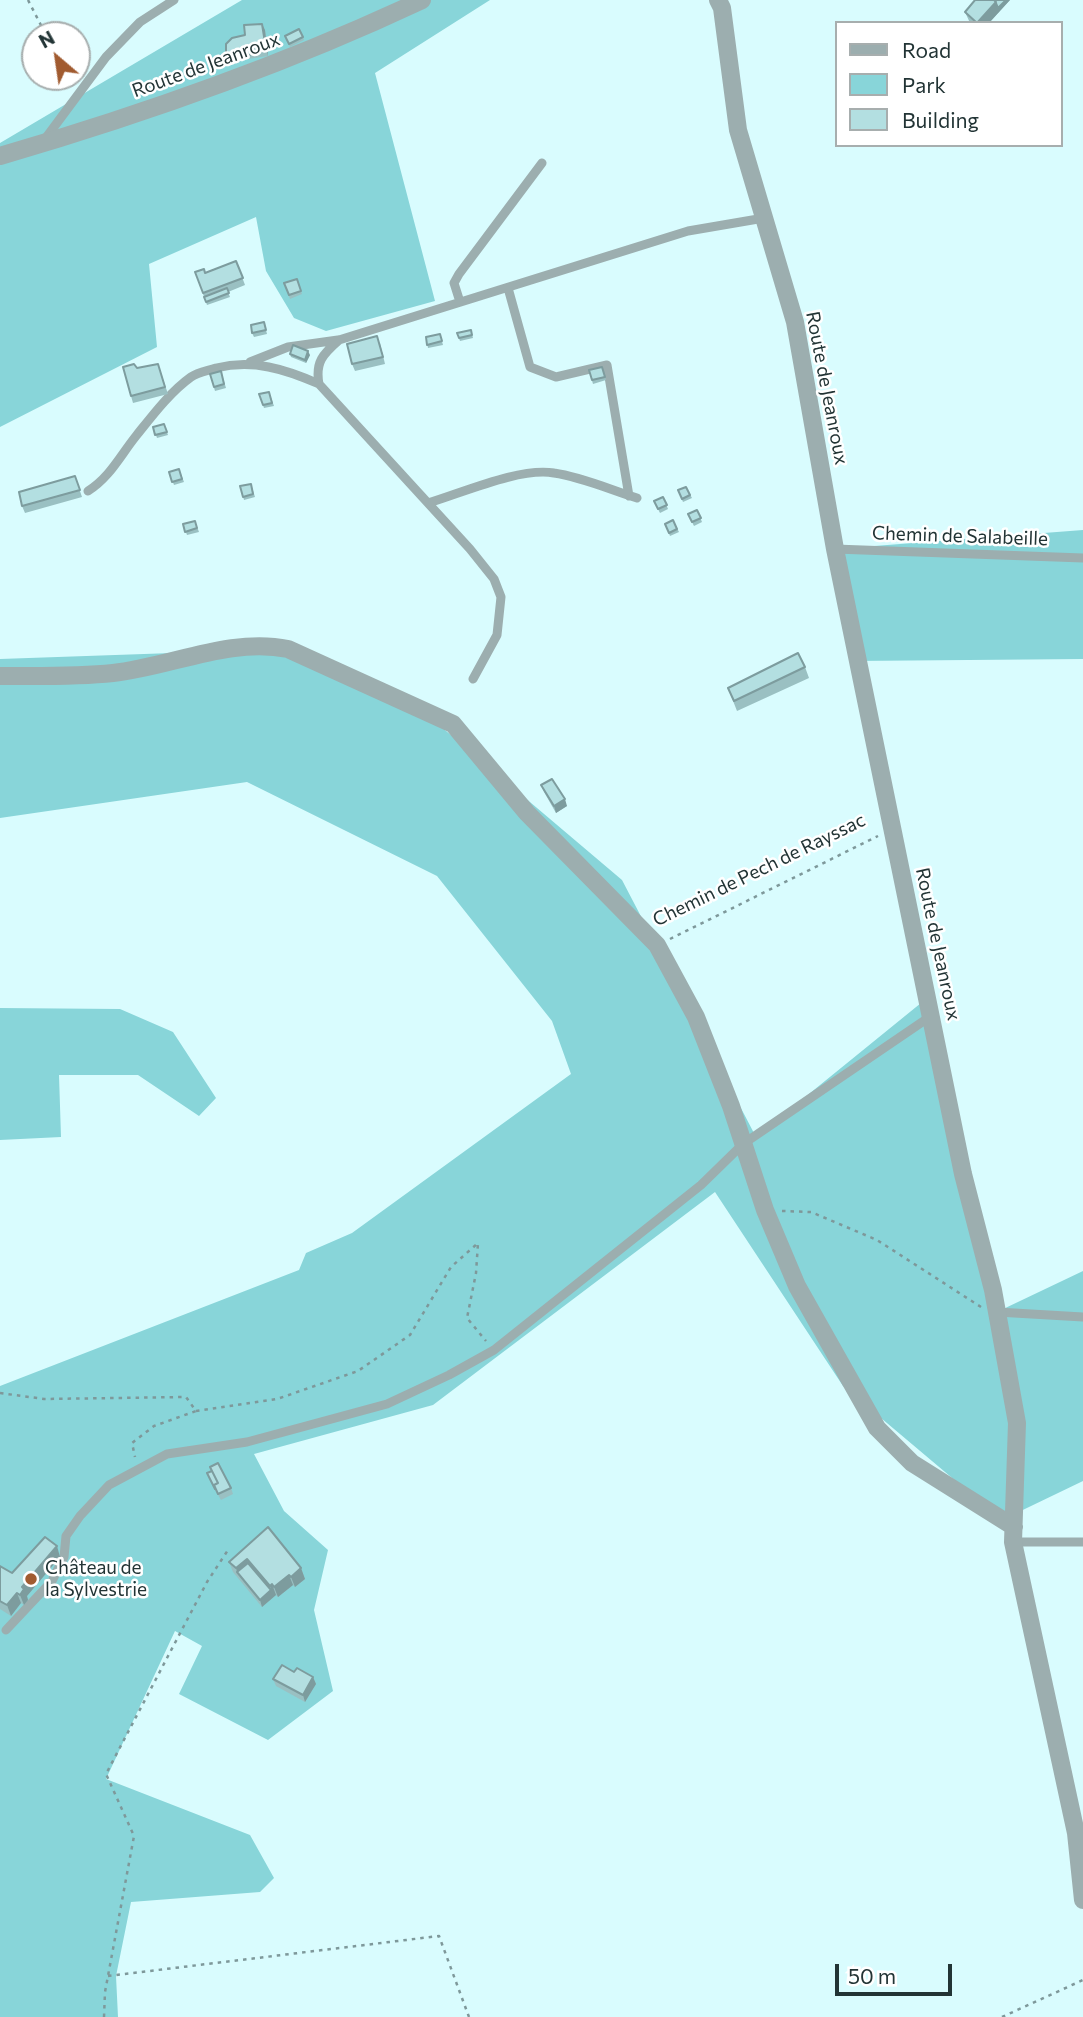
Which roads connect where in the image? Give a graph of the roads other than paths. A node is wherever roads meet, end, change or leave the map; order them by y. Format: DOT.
graph roads {
  1 [pos="174,0"];
  2 [pos="422,0"];
  3 [pos="719,0"];
  4 [pos="42,143"];
  5 [pos="0,156"];
  6 [pos="542,163"];
  7 [pos="764,218"];
  8 [pos="508,288"];
  9 [pos="460,302"];
  10 [pos="339,340"];
  11 [pos="245,364"];
  12 [pos="319,384"];
  13 [pos="88,491"];
  14 [pos="428,503"];
  15 [pos="835,549"];
  16 [pos="1083,558"];
  17 [pos="0,676"];
  18 [pos="473,679"];
  19 [pos="931,1016"];
  20 [pos="743,1144"];
  21 [pos="997,1312"];
  22 [pos="1083,1317"];
  23 [pos="1014,1535"];
  24 [pos="1083,1542"];
  25 [pos="6,1630"];
  26 [pos="1083,1900"];
  1 -- 4 [label="lane"];
  2 -- 4 [label="street, Route de Jeanroux"];
  3 -- 7 [label="street, Route de Jeanroux"];
  4 -- 5 [label="street, Route de Jeanroux"];
  6 -- 9 [label="lane"];
  7 -- 8 [label="lane"];
  7 -- 15 [label="street, Route de Jeanroux"];
  8 -- 9 [label="lane"];
  8 -- 14 [label="lane"];
  9 -- 10 [label="lane"];
  10 -- 11 [label="lane"];
  10 -- 12 [label="lane"];
  11 -- 12 [label="lane"];
  11 -- 13 [label="lane"];
  12 -- 14 [label="lane"];
  14 -- 18 [label="lane"];
  15 -- 16 [label="lane, Chemin de Salabeille"];
  15 -- 19 [label="street, Route de Jeanroux"];
  17 -- 20 [label="street, Chemin de Pech de Rayssac"];
  19 -- 20 [label="lane"];
  19 -- 21 [label="street, Route de Jeanroux"];
  20 -- 23 [label="street"];
  20 -- 25 [label="lane"];
  21 -- 22 [label="lane"];
  21 -- 23 [label="street, Route de Jeanroux"];
  23 -- 24 [label="lane"];
  23 -- 26 [label="street, Route de Jeanroux"];
}
